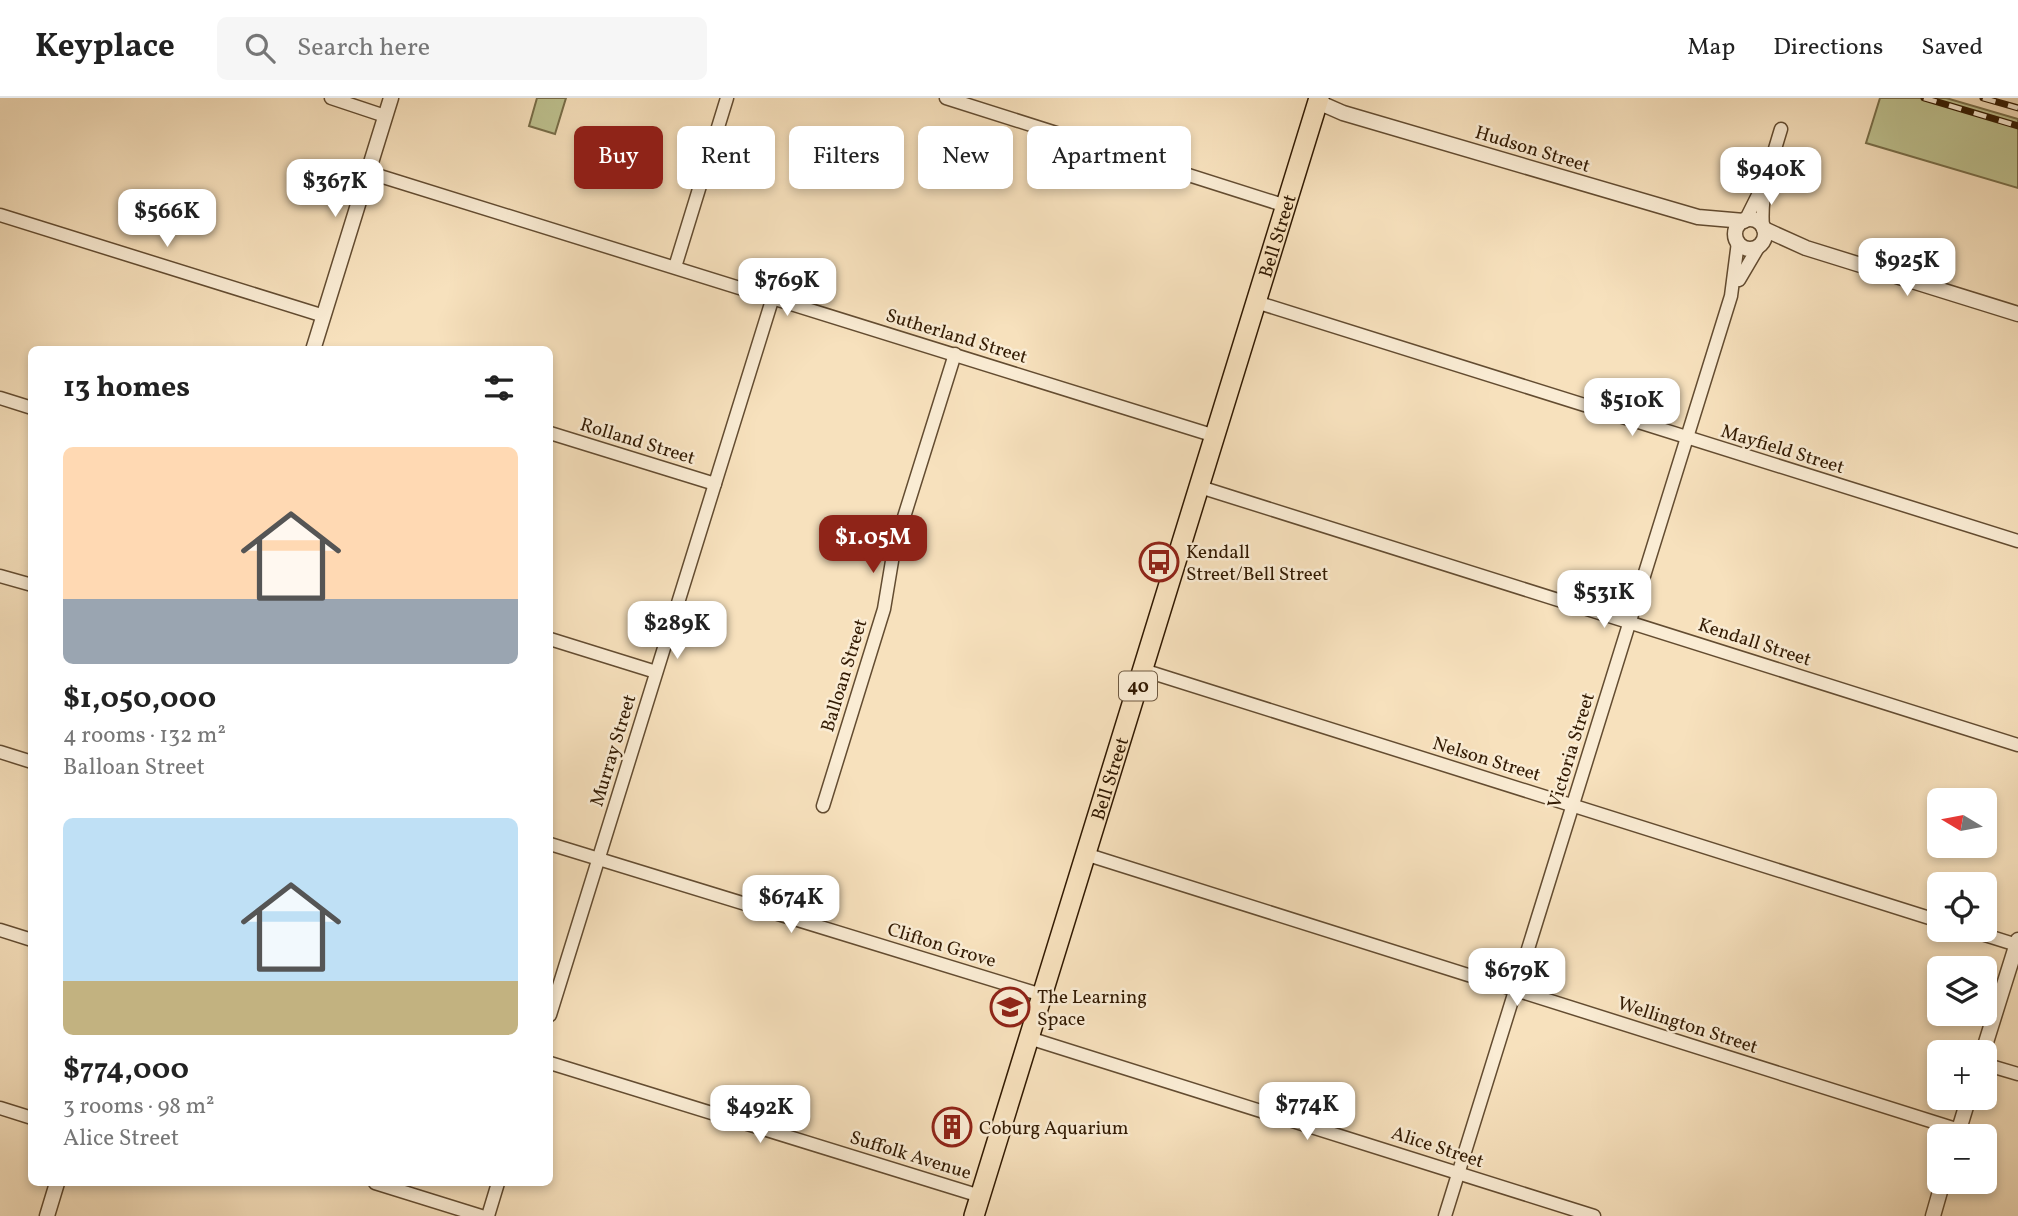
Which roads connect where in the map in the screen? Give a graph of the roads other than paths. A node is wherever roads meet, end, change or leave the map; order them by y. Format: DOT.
graph roads {
  1 [pos="331,98"];
  2 [pos="391,98"];
  3 [pos="727,98"];
  4 [pos="946,98"];
  5 [pos="1316,99"];
  6 [pos="385,116"];
  7 [pos="1781,130"];
  8 [pos="367,172"];
  9 [pos="1767,177"];
  10 [pos="1286,206"];
  11 [pos="0,215"];
  12 [pos="1698,217"];
  13 [pos="1745,221"];
  14 [pos="1764,228"];
  15 [pos="1738,242"];
  16 [pos="1760,245"];
  17 [pos="1806,248"];
  18 [pos="675,267"];
  19 [pos="773,296"];
  20 [pos="1731,296"];
  21 [pos="1256,302"];
  22 [pos="2018,314"];
  23 [pos="324,316"];
  24 [pos="314,346"];
  25 [pos="955,354"];
  26 [pos="0,398"];
  27 [pos="28,407"];
  28 [pos="553,434"];
  29 [pos="1215,436"];
  30 [pos="1687,438"];
  31 [pos="715,484"];
  32 [pos="1200,486"];
  33 [pos="2018,541"];
  34 [pos="0,576"];
  35 [pos="28,584"];
  36 [pos="1630,621"];
  37 [pos="553,640"];
  38 [pos="1143,670"];
  39 [pos="656,672"];
  40 [pos="2018,745"];
  41 [pos="0,752"];
  42 [pos="28,761"];
  43 [pos="1573,805"];
  44 [pos="823,806"];
  45 [pos="553,845"];
  46 [pos="1086,854"];
  47 [pos="598,859"];
  48 [pos="1927,917"];
  49 [pos="0,930"];
  50 [pos="1997,938"];
  51 [pos="28,939"];
  52 [pos="2017,943"];
  53 [pos="1516,990"];
  54 [pos="1042,995"];
  55 [pos="553,1005"];
  56 [pos="1029,1038"];
  57 [pos="1987,1040"];
  58 [pos="553,1064"];
  59 [pos="1997,1068"];
  60 [pos="2018,1074"];
  61 [pos="0,1108"];
  62 [pos="28,1117"];
  63 [pos="1930,1124"];
  64 [pos="1458,1173"];
  65 [pos="56,1186"];
  66 [pos="385,1186"];
  67 [pos="497,1186"];
  68 [pos="1939,1194"];
  69 [pos="980,1196"];
  70 [pos="47,1216"];
  71 [pos="481,1216"];
  72 [pos="488,1216"];
  73 [pos="974,1216"];
  74 [pos="1445,1216"];
  75 [pos="1594,1216"];
  76 [pos="1933,1216"];
  1 -- 6 [label="street"];
  2 -- 6 [label="street"];
  3 -- 18 [label="street"];
  4 -- 10 [label="street"];
  5 -- 10 [label="highway, Bell Street / 40"];
  5 -- 12 [label="street, Hudson Street"];
  6 -- 8 [label="street"];
  7 -- 9 [label="street"];
  8 -- 18 [label="street, Sutherland Street"];
  8 -- 23 [label="street"];
  9 -- 13 [label="street"];
  9 -- 14 [label="street"];
  10 -- 21 [label="highway, Bell Street / 40"];
  11 -- 23 [label="street"];
  12 -- 13 [label="street, Hudson Street"];
  12 -- 15 [label="street, Hudson Street"];
  13 -- 14 [label="street"];
  13 -- 15 [label="street"];
  14 -- 16 [label="street"];
  14 -- 17 [label="street"];
  15 -- 16 [label="street"];
  15 -- 20 [label="street, Victoria Street"];
  16 -- 17 [label="street"];
  16 -- 20 [label="street, Victoria Street"];
  17 -- 22 [label="street"];
  18 -- 19 [label="street, Sutherland Street"];
  19 -- 25 [label="street, Sutherland Street"];
  19 -- 31 [label="street, Murray Street"];
  20 -- 30 [label="street, Victoria Street"];
  21 -- 29 [label="highway, Bell Street / 40"];
  21 -- 30 [label="street, Mayfield Street"];
  23 -- 24 [label="street"];
  25 -- 29 [label="street, Sutherland Street"];
  25 -- 44 [label="street, Balloan Street"];
  26 -- 27 [label="street"];
  28 -- 31 [label="street, Rolland Street"];
  29 -- 32 [label="highway, Bell Street / 40"];
  30 -- 33 [label="street, Mayfield Street"];
  30 -- 36 [label="street, Victoria Street"];
  31 -- 39 [label="street, Murray Street"];
  32 -- 36 [label="street, Kendall Street"];
  32 -- 38 [label="highway, Bell Street / 40"];
  34 -- 35 [label="street"];
  36 -- 40 [label="street, Kendall Street"];
  36 -- 43 [label="street, Victoria Street"];
  37 -- 39 [label="street"];
  38 -- 43 [label="street, Nelson Street"];
  38 -- 46 [label="highway, Bell Street / 40"];
  39 -- 47 [label="street, Murray Street"];
  41 -- 42 [label="street"];
  43 -- 48 [label="street, Nelson Street"];
  43 -- 53 [label="street, Victoria Street"];
  45 -- 47 [label="street, Clifton Grove"];
  46 -- 53 [label="street, Wellington Street"];
  46 -- 54 [label="highway, Bell Street / 40"];
  47 -- 54 [label="street, Clifton Grove"];
  47 -- 55 [label="street, Murray Street"];
  49 -- 51 [label="street"];
  50 -- 52 [label="street"];
  52 -- 57 [label="street"];
  53 -- 63 [label="street, Wellington Street"];
  53 -- 64 [label="street, Victoria Street"];
  54 -- 56 [label="highway, Bell Street / 40"];
  56 -- 64 [label="street, Alice Street"];
  56 -- 69 [label="highway, Bell Street / 40"];
  58 -- 69 [label="street, Suffolk Avenue"];
  59 -- 60 [label="street"];
  61 -- 62 [label="street"];
  64 -- 74 [label="street, Victoria Street"];
  64 -- 75 [label="street, Alice Street"];
  65 -- 70 [label="street"];
  66 -- 71 [label="street"];
  67 -- 72 [label="street"];
  68 -- 76 [label="street"];
  69 -- 73 [label="highway, Bell Street / 40"];
}
